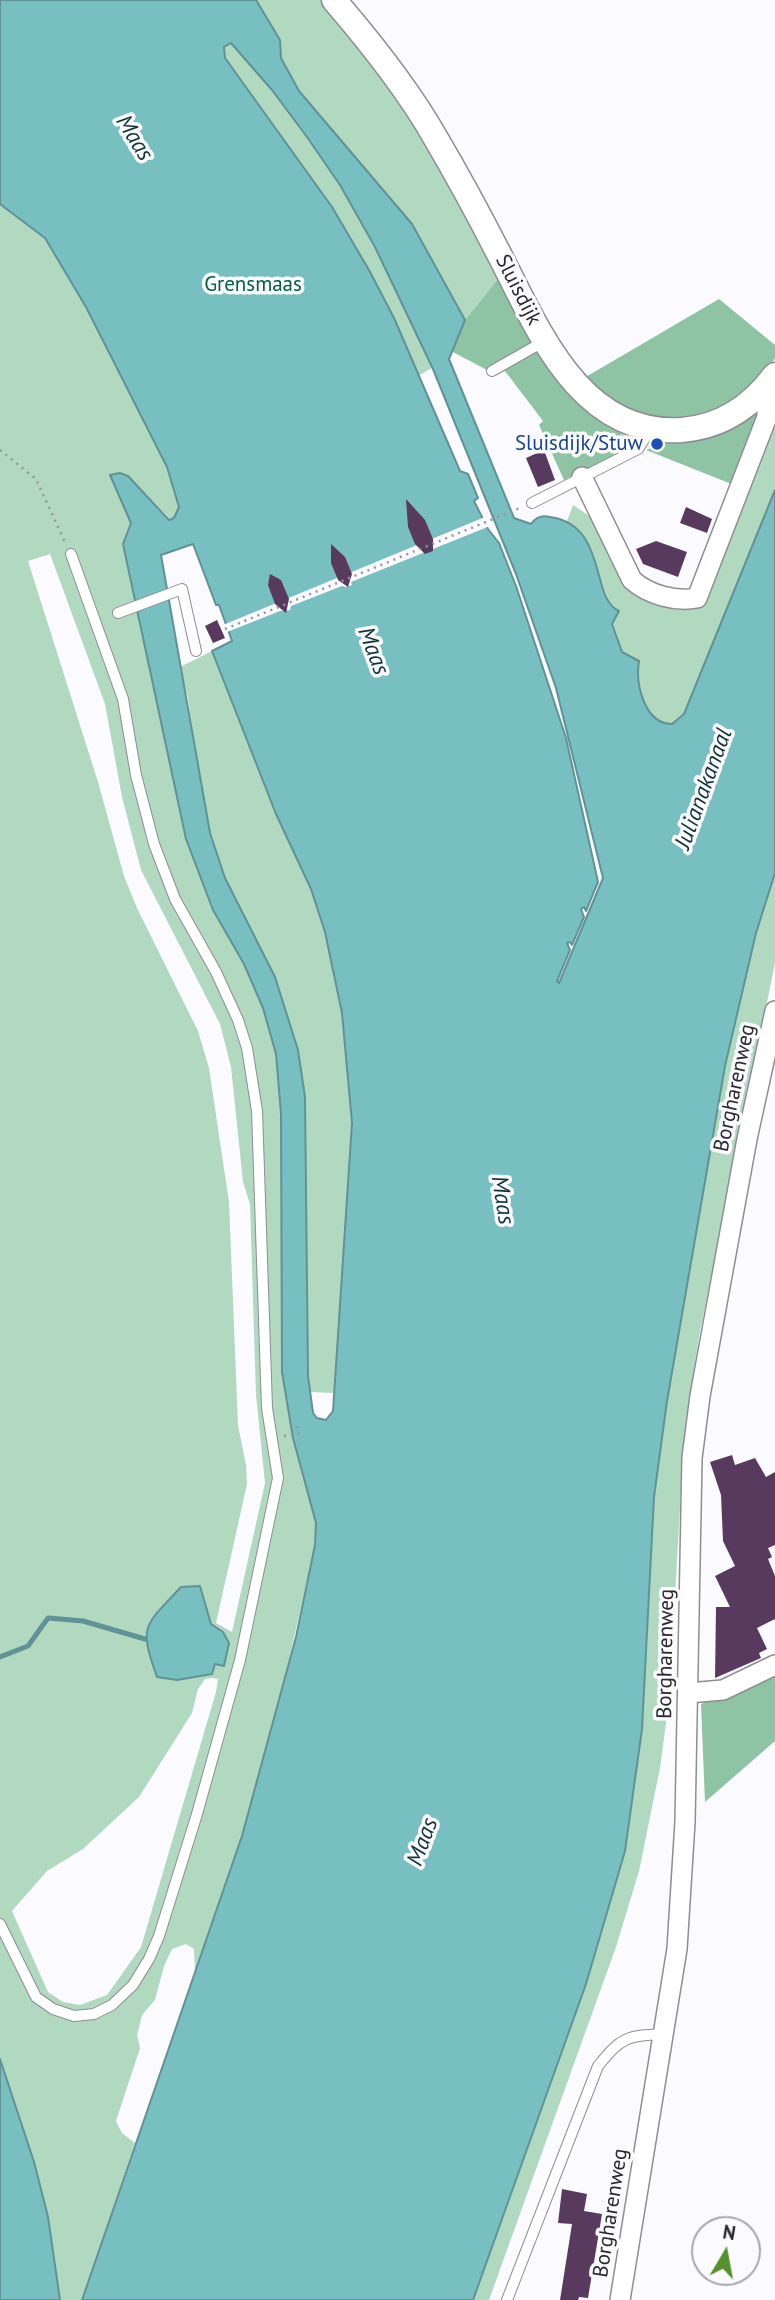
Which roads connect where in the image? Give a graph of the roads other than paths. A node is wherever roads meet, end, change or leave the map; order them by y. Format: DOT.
graph roads {
  1 [pos="334,0"];
  2 [pos="544,341"];
  3 [pos="492,371"];
  4 [pos="771,381"];
  5 [pos="651,430"];
  6 [pos="582,477"];
  7 [pos="532,503"];
  8 [pos="71,554"];
  9 [pos="118,613"];
  10 [pos="196,651"];
  11 [pos="775,1011"];
  12 [pos="775,1665"];
  13 [pos="688,1693"];
  14 [pos="0,1924"];
  15 [pos="664,2034"];
  16 [pos="507,2300"];
  17 [pos="620,2300"];
  1 -- 2 [label="street, Sluisdijk"];
  2 -- 3 [label="lane"];
  2 -- 5 [label="street, Sluisdijk"];
  4 -- 5 [label="street, Sluisdijk"];
  4 -- 6 [label="street"];
  5 -- 6 [label="lane"];
  6 -- 7 [label="lane"];
  8 -- 14 [label="lane"];
  9 -- 10 [label="lane"];
  11 -- 13 [label="street, Borgharenweg"];
  12 -- 13 [label="street"];
  13 -- 15 [label="street, Borgharenweg"];
  15 -- 16 [label="lane"];
  15 -- 17 [label="street, Borgharenweg"];
}
